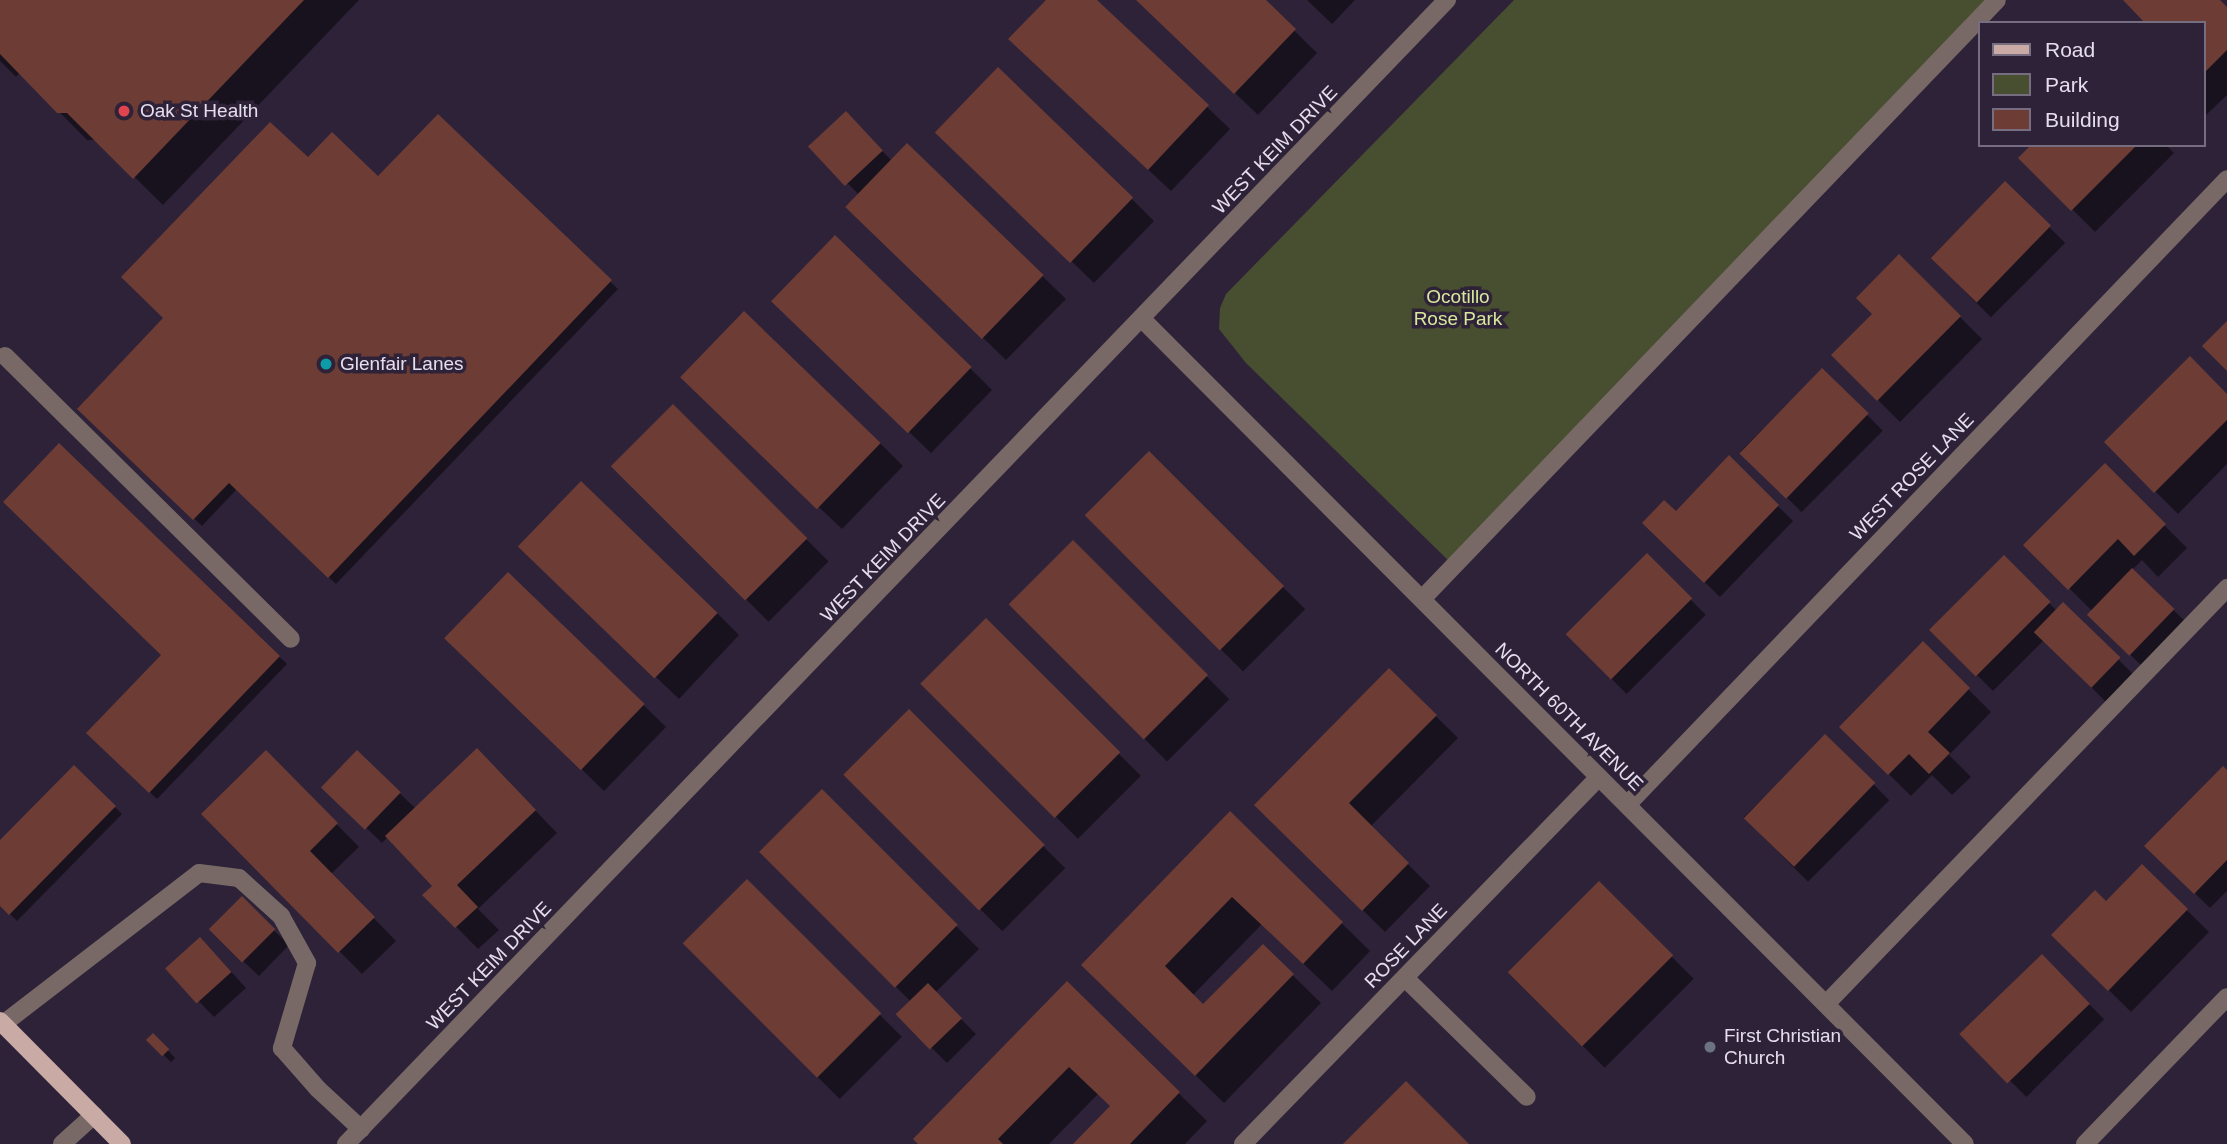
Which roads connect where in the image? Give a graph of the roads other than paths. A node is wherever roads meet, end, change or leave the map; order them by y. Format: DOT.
graph roads {
  1 [pos="1447,0"];
  2 [pos="1997,0"];
  3 [pos="2227,178"];
  4 [pos="1142,319"];
  5 [pos="5,356"];
  6 [pos="2227,588"];
  7 [pos="1422,599"];
  8 [pos="291,639"];
  9 [pos="1599,777"];
  10 [pos="1627,805"];
  11 [pos="1405,978"];
  12 [pos="2227,997"];
  13 [pos="1826,1004"];
  14 [pos="1,1022"];
  15 [pos="1527,1097"];
  16 [pos="93,1115"];
  17 [pos="361,1129"];
  18 [pos="62,1144"];
  19 [pos="122,1144"];
  20 [pos="346,1144"];
  21 [pos="1243,1144"];
  22 [pos="1965,1144"];
  23 [pos="2085,1144"];
  1 -- 4 [label="street, WEST KEIM DRIVE"];
  2 -- 7 [label="street"];
  3 -- 10 [label="street, WEST ROSE LANE"];
  4 -- 7 [label="street, NORTH 60TH AVENUE"];
  4 -- 17 [label="street, WEST KEIM DRIVE"];
  5 -- 8 [label="street"];
  6 -- 13 [label="street"];
  7 -- 9 [label="street, NORTH 60TH AVENUE"];
  9 -- 10 [label="street, NORTH 60TH AVENUE"];
  9 -- 11 [label="street, ROSE LANE"];
  10 -- 13 [label="street, NORTH 60TH AVENUE"];
  11 -- 15 [label="street"];
  11 -- 21 [label="street, ROSE LANE"];
  12 -- 23 [label="street"];
  13 -- 22 [label="street, NORTH 60TH AVENUE"];
  14 -- 16 [label="main road"];
  14 -- 17 [label="street"];
  16 -- 18 [label="street"];
  16 -- 19 [label="main road"];
  17 -- 20 [label="street, WEST KEIM DRIVE"];
}
